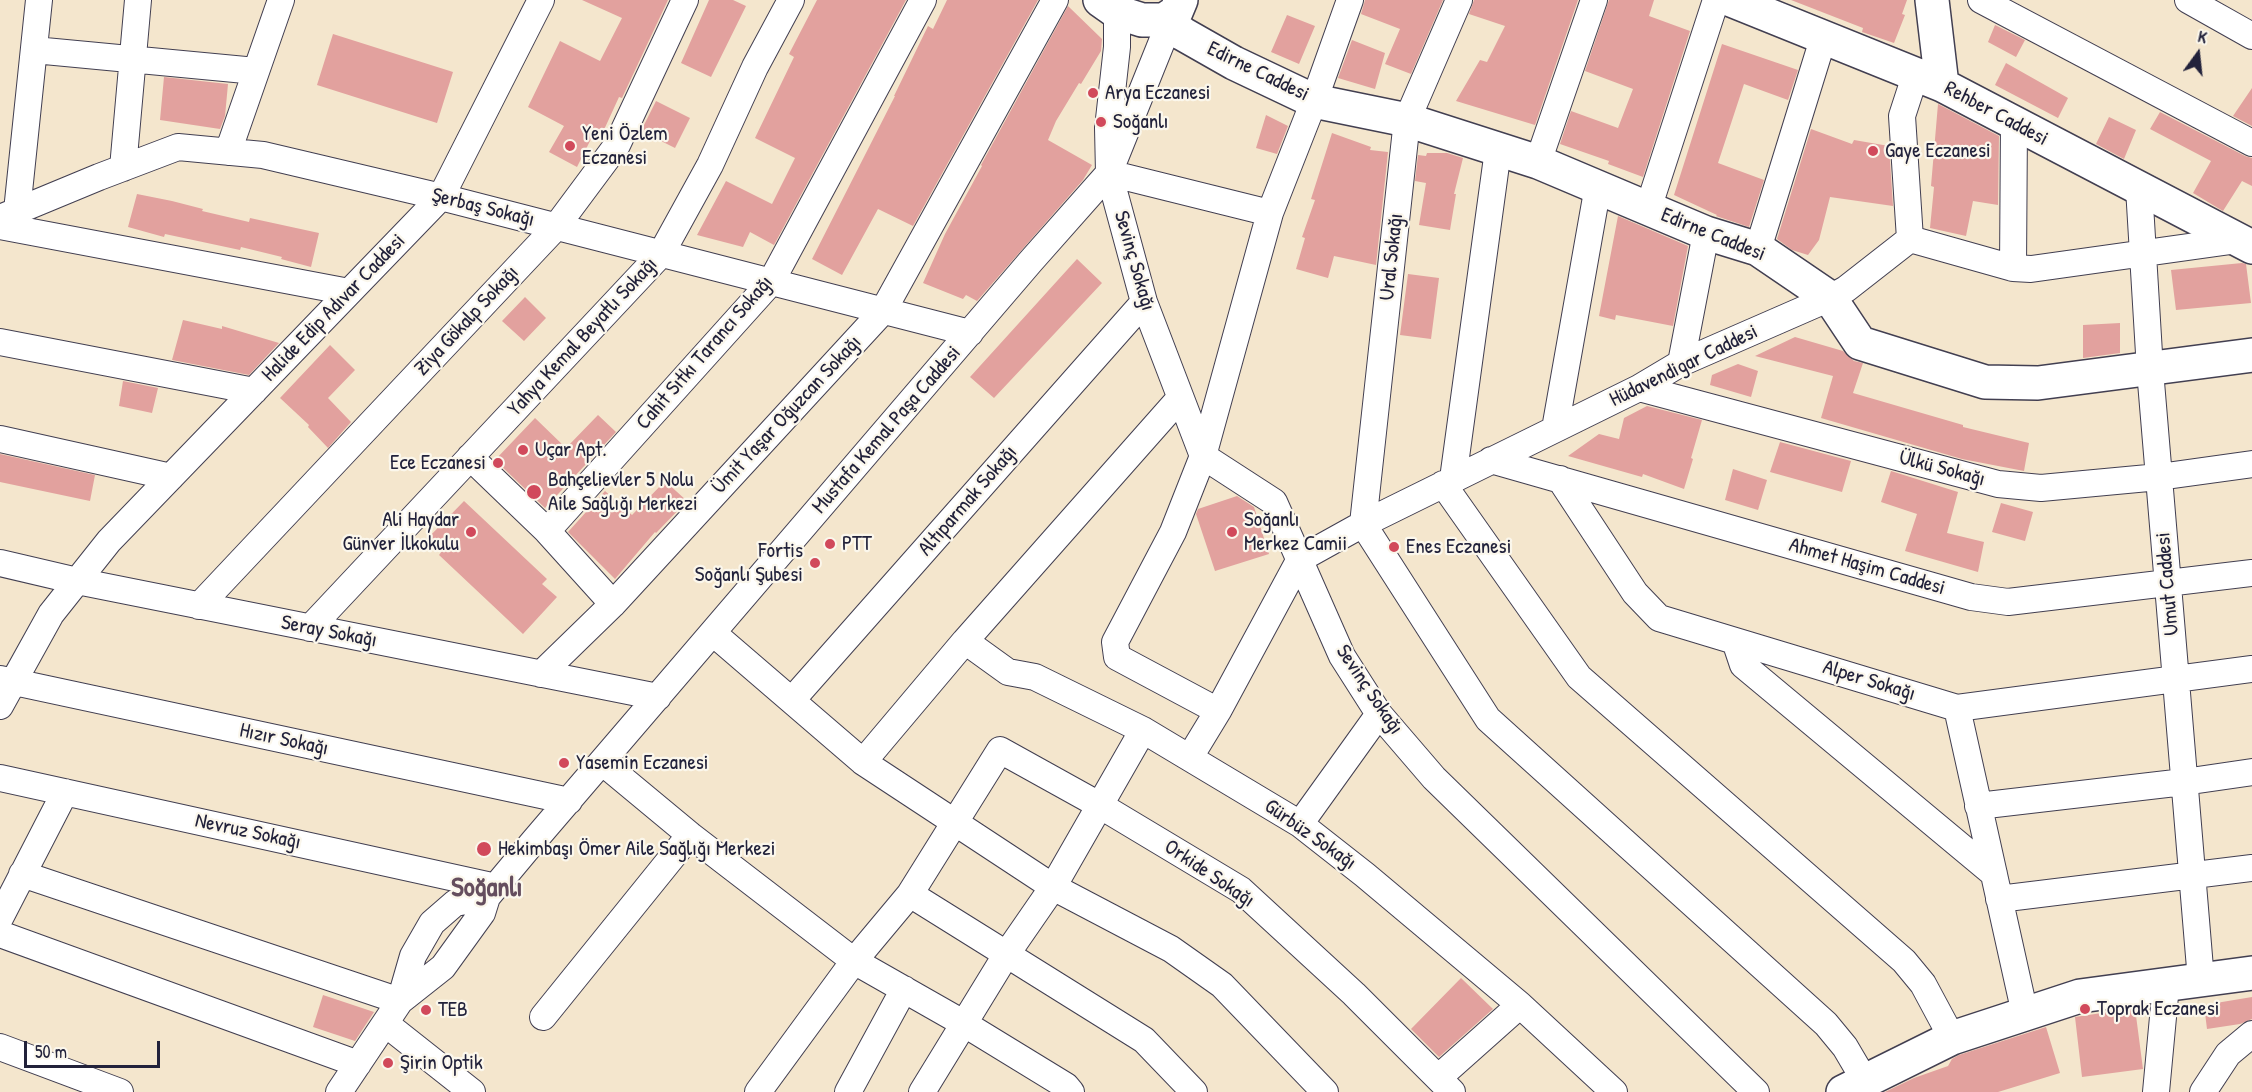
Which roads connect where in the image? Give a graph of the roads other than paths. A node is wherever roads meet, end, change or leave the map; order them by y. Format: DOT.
graph roads {
  1 [pos="39,0"];
  2 [pos="138,0"];
  3 [pos="280,0"];
  4 [pos="541,0"];
  5 [pos="685,0"];
  6 [pos="791,0"];
  7 [pos="923,0"];
  8 [pos="1055,0"];
  9 [pos="1350,0"];
  10 [pos="1459,0"];
  11 [pos="1594,0"];
  12 [pos="1716,0"];
  13 [pos="1731,0"];
  14 [pos="1932,0"];
  15 [pos="1981,0"];
  16 [pos="2188,0"];
  17 [pos="1104,3"];
  18 [pos="1175,12"];
  19 [pos="2252,36"];
  20 [pos="1823,39"];
  21 [pos="34,50"];
  22 [pos="133,59"];
  23 [pos="256,71"];
  24 [pos="1929,79"];
  25 [pos="1314,101"];
  26 [pos="1407,120"];
  27 [pos="2014,123"];
  28 [pos="2252,143"];
  29 [pos="1498,150"];
  30 [pos="228,152"];
  31 [pos="1538,162"];
  32 [pos="123,168"];
  33 [pos="1109,173"];
  34 [pos="1598,186"];
  35 [pos="2139,188"];
  36 [pos="441,197"];
  37 [pos="1648,209"];
  38 [pos="1270,213"];
  39 [pos="6,218"];
  40 [pos="556,227"];
  41 [pos="1706,232"];
  42 [pos="1910,239"];
  43 [pos="2245,244"];
  44 [pos="1758,249"];
  45 [pos="661,254"];
  46 [pos="2143,254"];
  47 [pos="2013,268"];
  48 [pos="771,282"];
  49 [pos="350,292"];
  50 [pos="1830,298"];
  51 [pos="1144,302"];
  52 [pos="884,311"];
  53 [pos="970,333"];
  54 [pos="0,342"];
  55 [pos="2252,355"];
  56 [pos="1681,363"];
  57 [pos="2150,370"];
  58 [pos="1639,388"];
  59 [pos="254,391"];
  60 [pos="1180,398"];
  61 [pos="1555,429"];
  62 [pos="0,439"];
  63 [pos="1203,456"];
  64 [pos="470,457"];
  65 [pos="1491,460"];
  66 [pos="2252,464"];
  67 [pos="171,477"];
  68 [pos="2159,477"];
  69 [pos="1560,479"];
  70 [pos="1448,481"];
  71 [pos="1363,524"];
  72 [pos="547,531"];
  73 [pos="1300,559"];
  74 [pos="0,563"];
  75 [pos="2252,573"];
  76 [pos="77,582"];
  77 [pos="2168,582"];
  78 [pos="613,604"];
  79 [pos="199,606"];
  80 [pos="310,628"];
  81 [pos="713,633"];
  82 [pos="1735,640"];
  83 [pos="965,641"];
  84 [pos="2252,669"];
  85 [pos="541,674"];
  86 [pos="2175,679"];
  87 [pos="6,681"];
  88 [pos="658,697"];
  89 [pos="792,700"];
  90 [pos="0,706"];
  91 [pos="1957,708"];
  92 [pos="1218,711"];
  93 [pos="1379,714"];
  94 [pos="1143,730"];
  95 [pos="1190,757"];
  96 [pos="602,762"];
  97 [pos="863,762"];
  98 [pos="2252,772"];
  99 [pos="0,778"];
  100 [pos="2184,782"];
  101 [pos="64,792"];
  102 [pos="569,801"];
  103 [pos="1101,806"];
  104 [pos="1978,807"];
  105 [pos="954,822"];
  106 [pos="1300,824"];
  107 [pos="690,835"];
  108 [pos="2252,868"];
  109 [pos="22,874"];
  110 [pos="1994,874"];
  111 [pos="2191,875"];
  112 [pos="1053,887"];
  113 [pos="492,892"];
  114 [pos="909,894"];
  115 [pos="1999,899"];
  116 [pos="0,918"];
  117 [pos="0,934"];
  118 [pos="1006,955"];
  119 [pos="854,961"];
  120 [pos="2252,973"];
  121 [pos="2201,980"];
  122 [pos="2166,985"];
  123 [pos="904,989"];
  124 [pos="400,1001"];
  125 [pos="1520,1005"];
  126 [pos="2025,1014"];
  127 [pos="543,1017"];
  128 [pos="963,1023"];
  129 [pos="386,1024"];
  130 [pos="2252,1034"];
  131 [pos="1952,1038"];
  132 [pos="0,1047"];
  133 [pos="358,1064"];
  134 [pos="1445,1085"];
  135 [pos="1852,1088"];
  136 [pos="120,1092"];
  137 [pos="339,1092"];
  138 [pos="472,1092"];
  139 [pos="758,1092"];
  140 [pos="848,1092"];
  141 [pos="922,1092"];
  142 [pos="1071,1092"];
  143 [pos="1194,1092"];
  144 [pos="1325,1092"];
  145 [pos="1614,1092"];
  146 [pos="1756,1092"];
  147 [pos="2154,1092"];
  148 [pos="2203,1092"];
  1 -- 21 [label="street"];
  2 -- 22 [label="street"];
  3 -- 23 [label="street"];
  4 -- 36 [label="street, Halide Edip Adıvar Caddesi"];
  5 -- 40 [label="street, Ziya Gökalp Sokağı"];
  6 -- 45 [label="street, Yahya Kemal Beyatlı Sokağı"];
  7 -- 48 [label="street, Cahit Sıtkı Tarancı Sokağı"];
  8 -- 52 [label="street, Ümit Yaşar Oğuzcan Sokağı"];
  9 -- 25 [label="street"];
  10 -- 26 [label="street, Ural Sokağı"];
  11 -- 31 [label="street"];
  12 -- 37 [label="street"];
  13 -- 20 [label="main road, Rehber Caddesi"];
  14 -- 24 [label="main road"];
  15 -- 28 [label="street"];
  16 -- 19 [label="street"];
  17 -- 18 [label="main road"];
  17 -- 33 [label="street"];
  18 -- 25 [label="main road, Edirne Caddesi"];
  18 -- 33 [label="street, Mustafa Kemal Paşa Caddesi"];
  20 -- 24 [label="main road, Rehber Caddesi"];
  20 -- 44 [label="street"];
  21 -- 22 [label="street"];
  21 -- 39 [label="street"];
  22 -- 23 [label="street"];
  22 -- 32 [label="street"];
  23 -- 30 [label="street"];
  24 -- 27 [label="main road, Rehber Caddesi"];
  24 -- 42 [label="street"];
  25 -- 26 [label="main road, Edirne Caddesi"];
  25 -- 38 [label="street"];
  26 -- 29 [label="main road, Edirne Caddesi"];
  26 -- 71 [label="street, Ural Sokağı"];
  27 -- 35 [label="main road, Rehber Caddesi"];
  27 -- 47 [label="street"];
  29 -- 31 [label="main road, Edirne Caddesi"];
  29 -- 70 [label="street"];
  30 -- 32 [label="street, Şerbaş Sokağı"];
  30 -- 36 [label="street, Şerbaş Sokağı"];
  31 -- 34 [label="main road, Edirne Caddesi"];
  32 -- 39 [label="street, Şerbaş Sokağı"];
  33 -- 38 [label="street"];
  33 -- 51 [label="street, Sevinç Sokağı"];
  33 -- 53 [label="street, Mustafa Kemal Paşa Caddesi"];
  34 -- 37 [label="main road, Edirne Caddesi"];
  34 -- 61 [label="street"];
  35 -- 43 [label="main road, Rehber Caddesi"];
  35 -- 46 [label="street, Umut Caddesi"];
  36 -- 40 [label="street, Şerbaş Sokağı"];
  36 -- 49 [label="street, Halide Edip Adıvar Caddesi"];
  37 -- 41 [label="main road, Edirne Caddesi"];
  38 -- 63 [label="street"];
  39 -- 49 [label="street"];
  40 -- 45 [label="street, Şerbaş Sokağı"];
  40 -- 79 [label="street, Ziya Gökalp Sokağı"];
  41 -- 44 [label="main road, Edirne Caddesi"];
  41 -- 56 [label="street"];
  42 -- 47 [label="street"];
  42 -- 50 [label="street, Hüdavendigar Caddesi"];
  43 -- 46 [label="street"];
  44 -- 50 [label="main road, Edirne Caddesi"];
  45 -- 48 [label="street, Şerbaş Sokağı"];
  45 -- 64 [label="street, Yahya Kemal Beyatlı Sokağı"];
  46 -- 47 [label="street"];
  46 -- 57 [label="street, Umut Caddesi"];
  48 -- 52 [label="street, Şerbaş Sokağı"];
  48 -- 72 [label="street, Cahit Sıtkı Tarancı Sokağı"];
  49 -- 59 [label="street, Halide Edip Adıvar Caddesi"];
  50 -- 56 [label="street, Hüdavendigar Caddesi"];
  50 -- 57 [label="main road, Edirne Caddesi"];
  51 -- 60 [label="street, Sevinç Sokağı"];
  51 -- 89 [label="street, Altıparmak Sokağı"];
  52 -- 53 [label="street, Şerbaş Sokağı"];
  52 -- 78 [label="street, Ümit Yaşar Oğuzcan Sokağı"];
  53 -- 81 [label="street, Mustafa Kemal Paşa Caddesi"];
  54 -- 59 [label="street"];
  55 -- 57 [label="main road, Edirne Caddesi"];
  56 -- 58 [label="street, Hüdavendigar Caddesi"];
  57 -- 68 [label="street, Umut Caddesi"];
  58 -- 61 [label="street, Hüdavendigar Caddesi"];
  58 -- 68 [label="street, Ülkü Sokağı"];
  59 -- 67 [label="street, Halide Edip Adıvar Caddesi"];
  60 -- 63 [label="street, Sevinç Sokağı"];
  60 -- 83 [label="street"];
  61 -- 65 [label="street, Hüdavendigar Caddesi"];
  62 -- 67 [label="street"];
  63 -- 73 [label="street, Sevinç Sokağı"];
  63 -- 92 [label="street"];
  64 -- 72 [label="street"];
  64 -- 80 [label="street, Yahya Kemal Beyatlı Sokağı"];
  65 -- 69 [label="street, Ahmet Haşim Caddesi"];
  65 -- 70 [label="street, Hüdavendigar Caddesi"];
  66 -- 68 [label="street, Ülkü Sokağı"];
  67 -- 76 [label="street, Halide Edip Adıvar Caddesi"];
  68 -- 77 [label="street, Umut Caddesi"];
  69 -- 77 [label="street, Ahmet Haşim Caddesi"];
  69 -- 82 [label="street, Alper Sokağı"];
  70 -- 71 [label="street, Hüdavendigar Caddesi"];
  70 -- 131 [label="street"];
  71 -- 73 [label="street, Hüdavendigar Caddesi"];
  71 -- 135 [label="street"];
  72 -- 78 [label="street"];
  73 -- 92 [label="street"];
  73 -- 93 [label="street, Sevinç Sokağı"];
  74 -- 76 [label="street, Seray Sokağı"];
  75 -- 77 [label="street, Ahmet Haşim Caddesi"];
  76 -- 79 [label="street, Seray Sokağı"];
  76 -- 87 [label="street, Halide Edip Adıvar Caddesi"];
  77 -- 86 [label="street, Umut Caddesi"];
  78 -- 85 [label="street, Ümit Yaşar Oğuzcan Sokağı"];
  79 -- 80 [label="street, Seray Sokağı"];
  80 -- 85 [label="street, Seray Sokağı"];
  81 -- 88 [label="street, Mustafa Kemal Paşa Caddesi"];
  81 -- 89 [label="street"];
  82 -- 91 [label="street, Alper Sokağı"];
  82 -- 110 [label="street"];
  83 -- 94 [label="street, Gürbüz Sokağı"];
  83 -- 97 [label="street"];
  84 -- 86 [label="street, Alper Sokağı"];
  85 -- 88 [label="street, Seray Sokağı"];
  86 -- 91 [label="street, Alper Sokağı"];
  86 -- 100 [label="street, Umut Caddesi"];
  87 -- 90 [label="street, Halide Edip Adıvar Caddesi"];
  87 -- 102 [label="street, Hızır Sokağı"];
  88 -- 96 [label="street, Mustafa Kemal Paşa Caddesi"];
  89 -- 97 [label="street"];
  91 -- 104 [label="street"];
  92 -- 95 [label="street"];
  93 -- 106 [label="street"];
  93 -- 146 [label="street, Sevinç Sokağı"];
  94 -- 95 [label="street, Gürbüz Sokağı"];
  94 -- 103 [label="street"];
  95 -- 106 [label="street, Gürbüz Sokağı"];
  96 -- 102 [label="street, Mustafa Kemal Paşa Caddesi"];
  96 -- 107 [label="street"];
  97 -- 105 [label="street"];
  98 -- 100 [label="street"];
  99 -- 101 [label="street, Nevruz Sokağı"];
  100 -- 104 [label="street"];
  100 -- 111 [label="street, Umut Caddesi"];
  101 -- 109 [label="street"];
  101 -- 113 [label="street, Nevruz Sokağı"];
  102 -- 113 [label="street, Mustafa Kemal Paşa Caddesi"];
  103 -- 105 [label="street, Orkide Sokağı"];
  103 -- 112 [label="street"];
  103 -- 134 [label="street, Orkide Sokağı"];
  104 -- 110 [label="street"];
  105 -- 112 [label="street"];
  105 -- 114 [label="street"];
  106 -- 125 [label="street, Gürbüz Sokağı"];
  107 -- 119 [label="street"];
  107 -- 127 [label="street"];
  108 -- 111 [label="street"];
  109 -- 116 [label="street"];
  109 -- 124 [label="street"];
  110 -- 115 [label="street"];
  111 -- 115 [label="street"];
  111 -- 121 [label="street, Umut Caddesi"];
  112 -- 118 [label="street"];
  112 -- 144 [label="street"];
  113 -- 124 [label="street, Mustafa Kemal Paşa Caddesi"];
  113 -- 124 [label="street"];
  114 -- 118 [label="street"];
  114 -- 119 [label="street"];
  115 -- 126 [label="street"];
  117 -- 133 [label="street"];
  118 -- 128 [label="street"];
  118 -- 143 [label="street"];
  119 -- 123 [label="street"];
  119 -- 139 [label="street"];
  120 -- 121 [label="main road"];
  121 -- 122 [label="main road"];
  122 -- 126 [label="main road"];
  122 -- 147 [label="street"];
  123 -- 128 [label="street"];
  123 -- 140 [label="street"];
  124 -- 129 [label="street"];
  125 -- 134 [label="street"];
  125 -- 145 [label="street, Gürbüz Sokağı"];
  126 -- 131 [label="main road"];
  128 -- 141 [label="street"];
  128 -- 142 [label="street"];
  129 -- 133 [label="street"];
  129 -- 138 [label="street"];
  130 -- 148 [label="street"];
  131 -- 135 [label="main road"];
  132 -- 136 [label="street"];
  133 -- 137 [label="street"];
}
